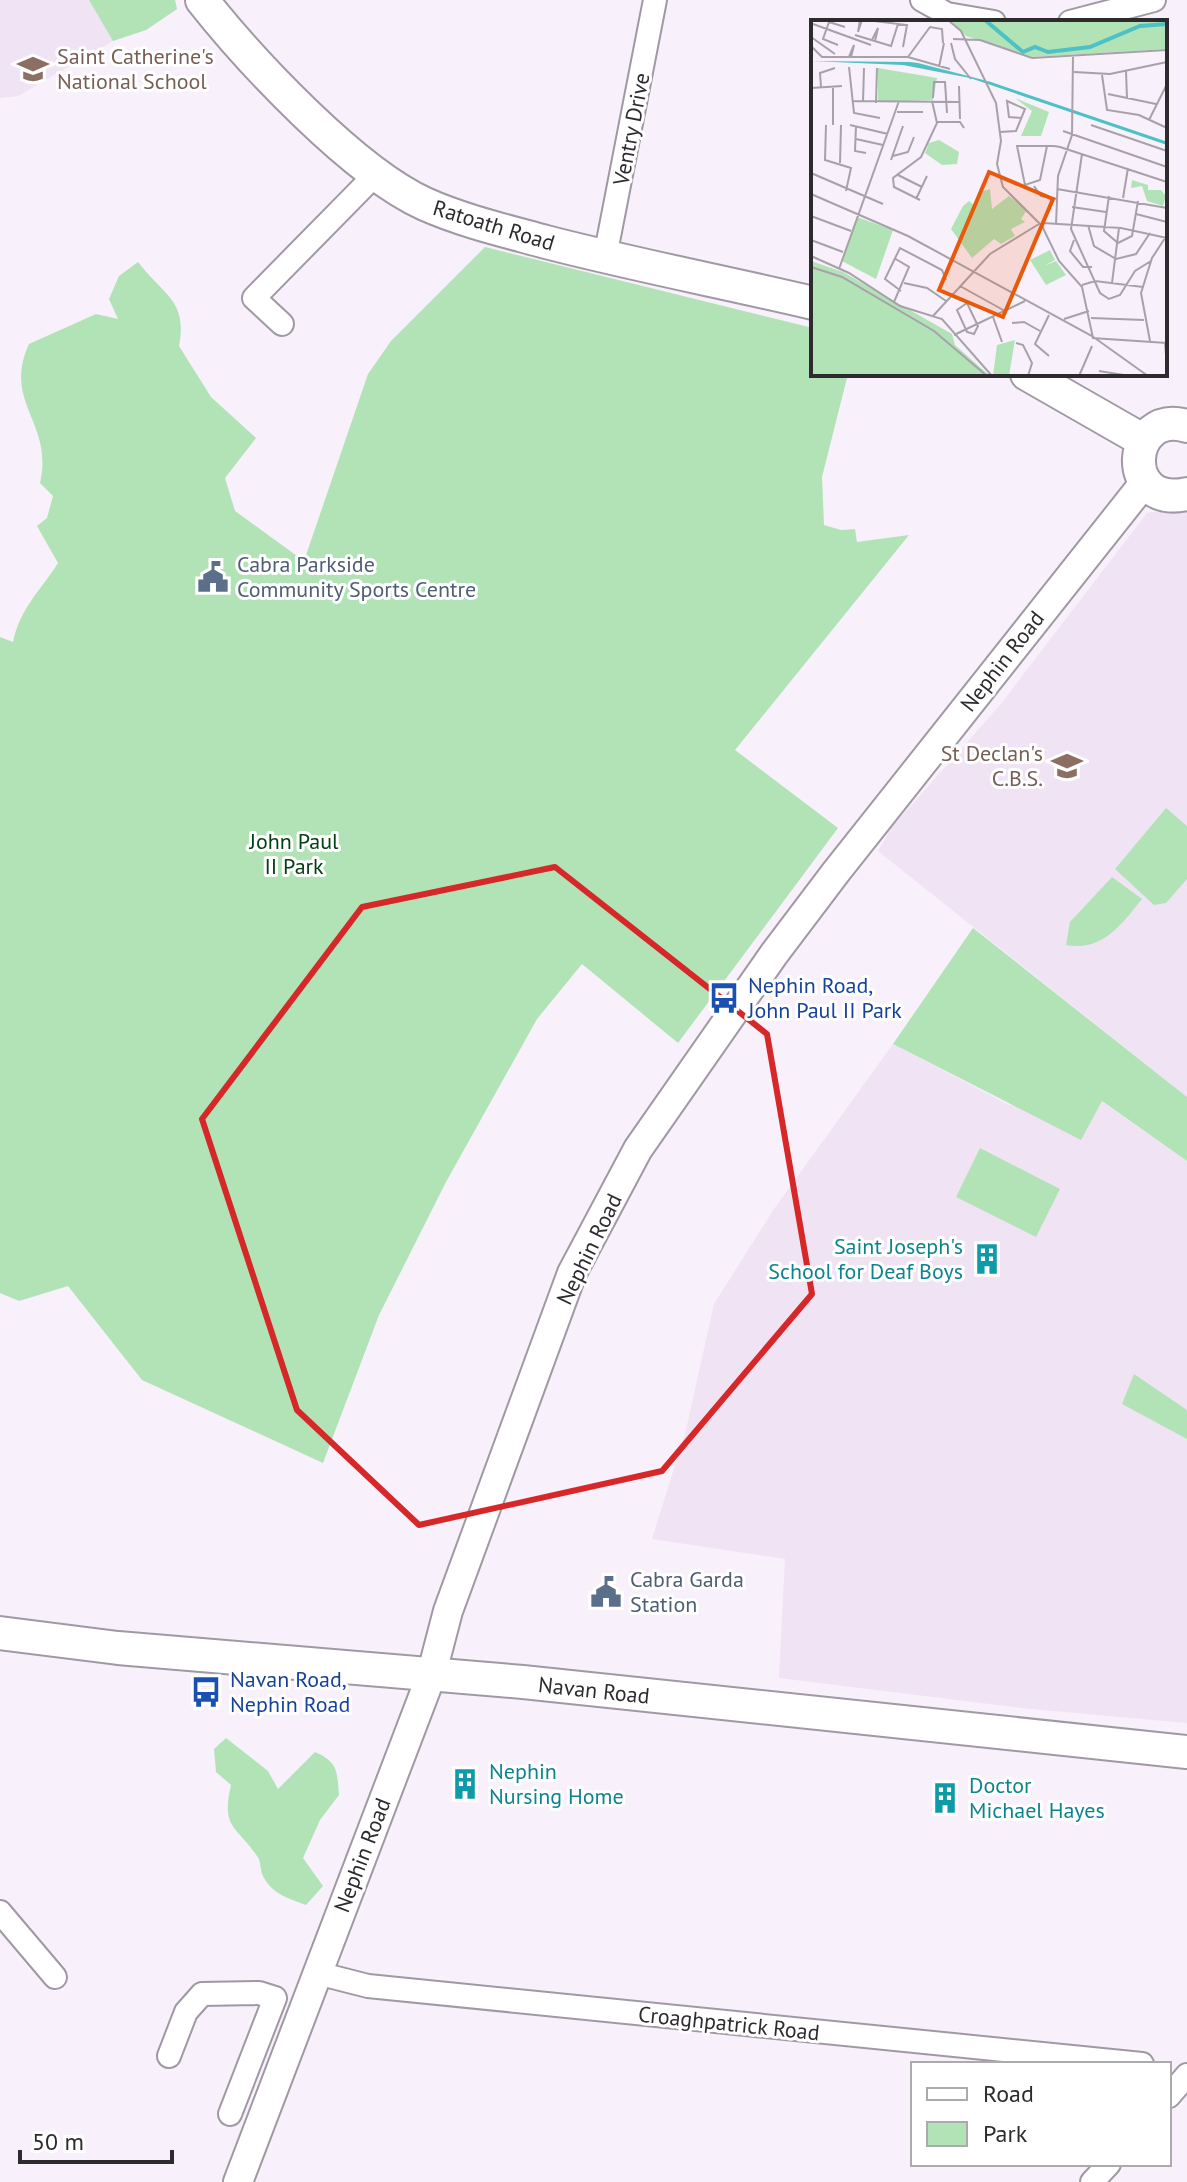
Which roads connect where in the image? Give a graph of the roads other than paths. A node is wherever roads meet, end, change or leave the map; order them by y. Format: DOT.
graph roads {
  1 [pos="202,0"];
  2 [pos="655,0"];
  3 [pos="922,0"];
  4 [pos="1154,0"];
  5 [pos="982,20"];
  6 [pos="1078,20"];
  7 [pos="376,174"];
  8 [pos="605,257"];
  9 [pos="811,303"];
  10 [pos="282,324"];
  11 [pos="1030,376"];
  12 [pos="1187,426"];
  13 [pos="1144,441"];
  14 [pos="1145,482"];
  15 [pos="1187,494"];
  16 [pos="0,1633"];
  17 [pos="431,1676"];
  18 [pos="1187,1752"];
  19 [pos="0,1912"];
  20 [pos="317,1973"];
  21 [pos="55,1977"];
  22 [pos="169,2056"];
  23 [pos="1122,2062"];
  24 [pos="265,2112"];
  25 [pos="1107,2166"];
  26 [pos="238,2182"];
  27 [pos="1092,2182"];
  1 -- 7 [label="main road, Ratoath Road"];
  2 -- 8 [label="street, Ventry Drive"];
  3 -- 5 [label="street"];
  4 -- 6 [label="street"];
  7 -- 8 [label="main road, Ratoath Road"];
  7 -- 10 [label="street"];
  8 -- 9 [label="main road, Ratoath Road"];
  11 -- 13 [label="main road"];
  12 -- 13 [label="main road"];
  13 -- 14 [label="main road"];
  14 -- 15 [label="main road"];
  14 -- 17 [label="street, Nephin Road"];
  16 -- 17 [label="main road, Navan Road"];
  17 -- 18 [label="main road, Navan Road"];
  17 -- 20 [label="street, Nephin Road"];
  19 -- 21 [label="street"];
  20 -- 23 [label="street, Croaghpatrick Road"];
  20 -- 24 [label="street, Nephin Road"];
  22 -- 24 [label="street"];
  24 -- 26 [label="street, Nephin Road"];
  25 -- 27 [label="street"];
}
